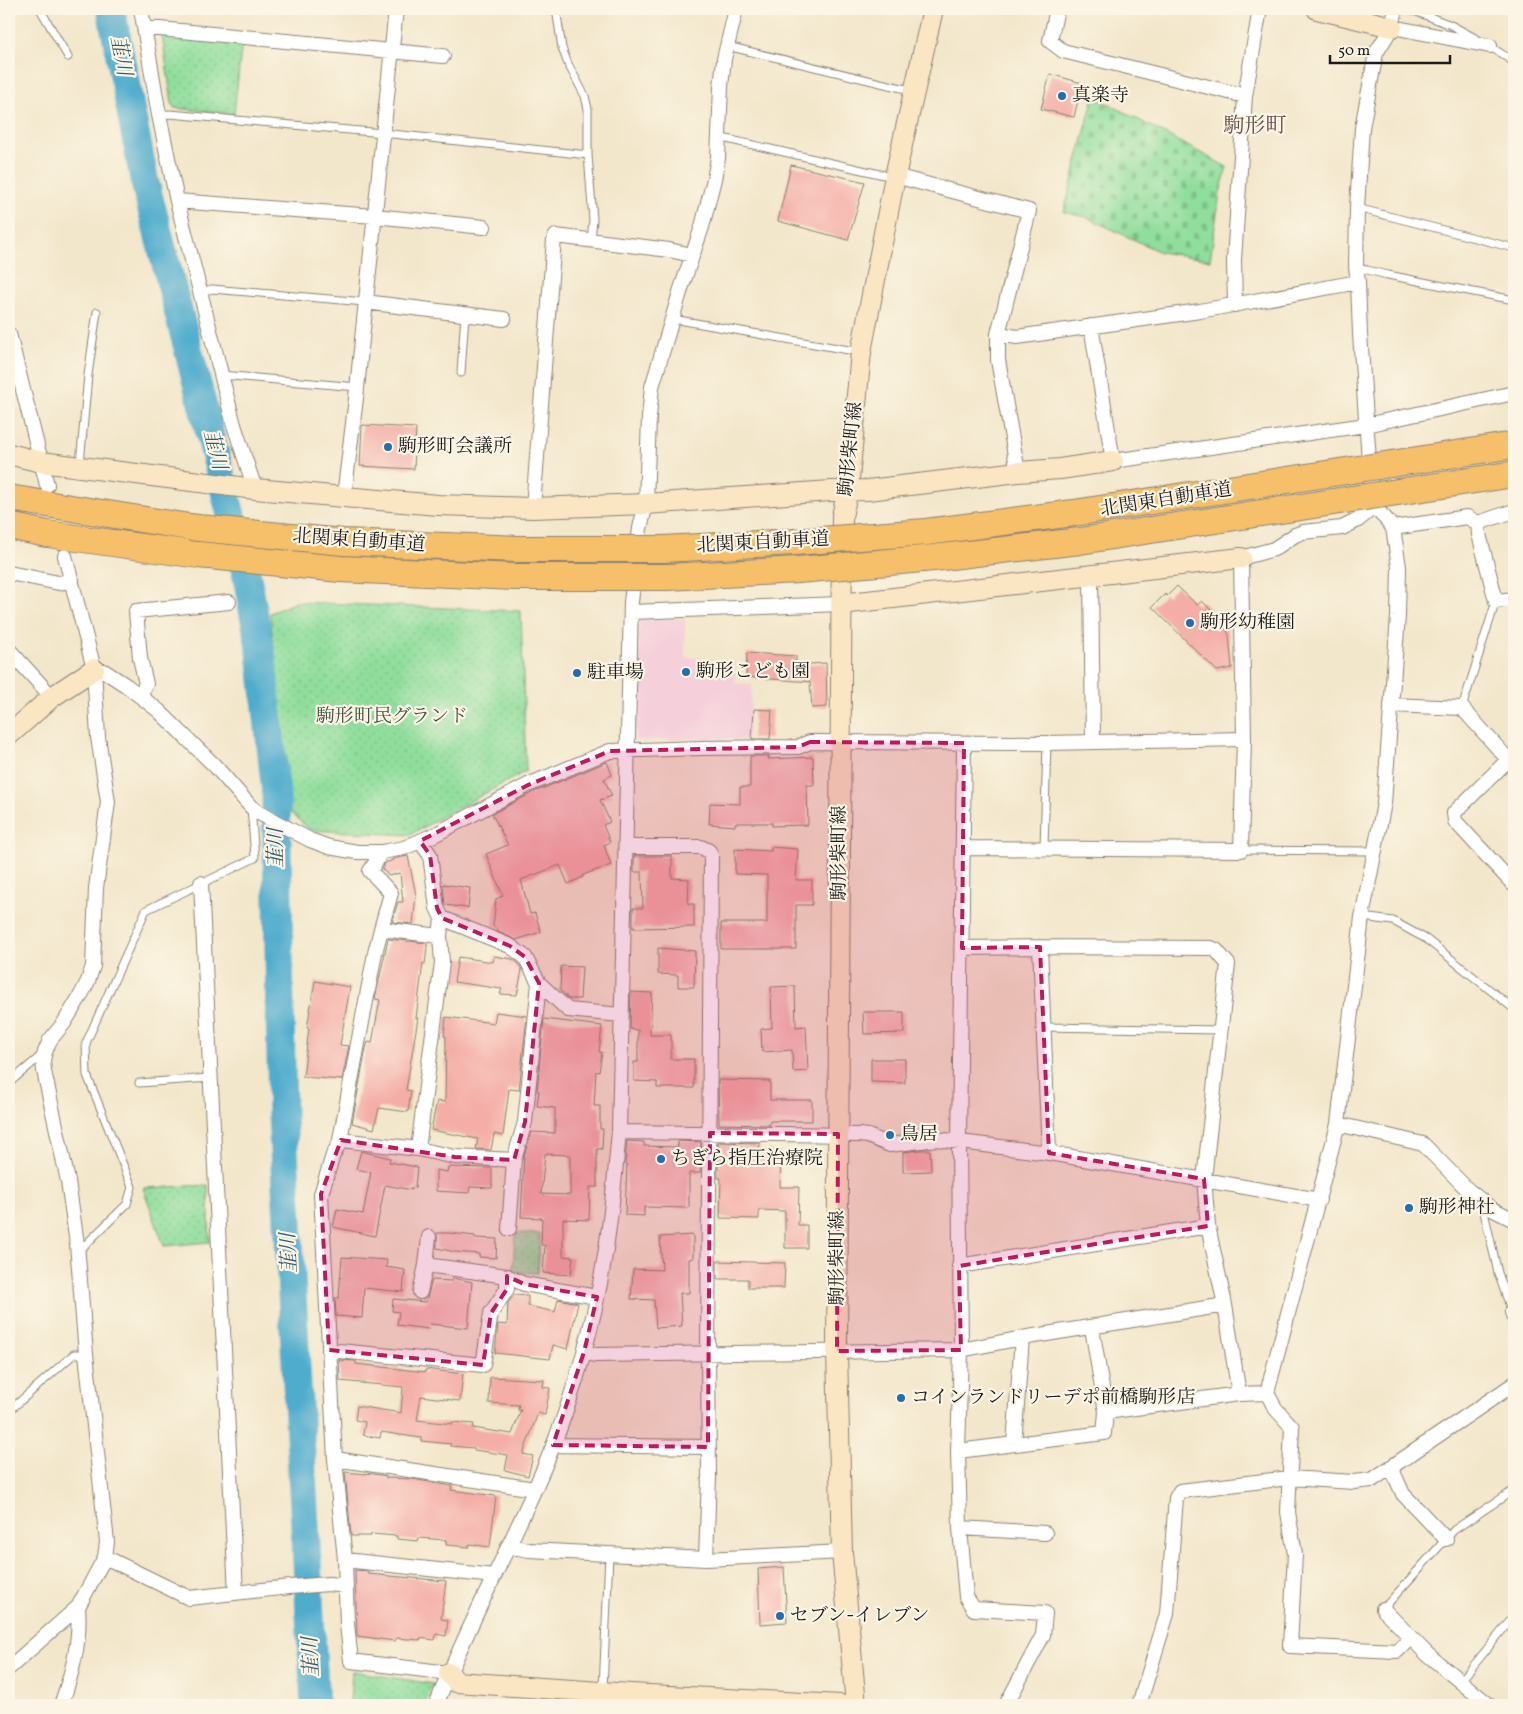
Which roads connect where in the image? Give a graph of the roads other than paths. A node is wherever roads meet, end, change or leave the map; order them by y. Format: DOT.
graph roads {
  1 [pos="40,9"];
  2 [pos="142,9"];
  3 [pos="396,9"];
  4 [pos="556,9"];
  5 [pos="736,9"];
  6 [pos="934,9"];
  7 [pos="1057,9"];
  8 [pos="1260,9"];
  9 [pos="1316,9"];
  10 [pos="1409,9"];
  11 [pos="1394,18"];
  12 [pos="145,29"];
  13 [pos="727,46"];
  14 [pos="1490,46"];
  15 [pos="391,50"];
  16 [pos="443,56"];
  17 [pos="68,57"];
  18 [pos="1514,62"];
  19 [pos="914,91"];
  20 [pos="1244,96"];
  21 [pos="159,115"];
  22 [pos="383,133"];
  23 [pos="718,137"];
  24 [pos="588,154"];
  25 [pos="895,176"];
  26 [pos="177,201"];
  27 [pos="1357,208"];
  28 [pos="374,216"];
  29 [pos="484,227"];
  30 [pos="591,241"];
  31 [pos="1514,248"];
  32 [pos="692,255"];
  33 [pos="1356,267"];
  34 [pos="1358,282"];
  35 [pos="201,292"];
  36 [pos="1514,300"];
  37 [pos="365,302"];
  38 [pos="1235,305"];
  39 [pos="97,312"];
  40 [pos="465,314"];
  41 [pos="504,319"];
  42 [pos="673,319"];
  43 [pos="1091,326"];
  44 [pos="9,334"];
  45 [pos="998,334"];
  46 [pos="860,352"];
  47 [pos="461,373"];
  48 [pos="221,375"];
  49 [pos="357,387"];
  50 [pos="1514,393"];
  51 [pos="1366,425"];
  52 [pos="1514,446"];
  53 [pos="9,454"];
  54 [pos="1113,461"];
  55 [pos="41,462"];
  56 [pos="80,467"];
  57 [pos="1018,472"];
  58 [pos="1514,474"];
  59 [pos="47,485"];
  60 [pos="252,489"];
  61 [pos="848,490"];
  62 [pos="9,498"];
  63 [pos="344,498"];
  64 [pos="646,504"];
  65 [pos="1374,507"];
  66 [pos="533,508"];
  67 [pos="1514,511"];
  68 [pos="1478,523"];
  69 [pos="9,526"];
  70 [pos="1393,528"];
  71 [pos="65,556"];
  72 [pos="1241,558"];
  73 [pos="9,573"];
  74 [pos="1091,576"];
  75 [pos="72,580"];
  76 [pos="1514,599"];
  77 [pos="1496,601"];
  78 [pos="229,602"];
  79 [pos="841,604"];
  80 [pos="631,612"];
  81 [pos="9,650"];
  82 [pos="94,669"];
  83 [pos="140,696"];
  84 [pos="52,697"];
  85 [pos="1391,705"];
  86 [pos="1462,708"];
  87 [pos="9,735"];
  88 [pos="1244,739"];
  89 [pos="964,742"];
  90 [pos="1093,742"];
  91 [pos="840,743"];
  92 [pos="1047,743"];
  93 [pos="628,750"];
  94 [pos="1511,763"];
  95 [pos="255,810"];
  96 [pos="420,841"];
  97 [pos="626,846"];
  98 [pos="963,848"];
  99 [pos="1044,848"];
  100 [pos="1241,850"];
  101 [pos="1375,851"];
  102 [pos="382,852"];
  103 [pos="201,883"];
  104 [pos="1514,886"];
  105 [pos="1362,917"];
  106 [pos="442,918"];
  107 [pos="382,929"];
  108 [pos="440,936"];
  109 [pos="1040,947"];
  110 [pos="962,948"];
  111 [pos="539,983"];
  112 [pos="1514,1009"];
  113 [pos="621,1015"];
  114 [pos="1043,1027"];
  115 [pos="1220,1030"];
  116 [pos="45,1052"];
  117 [pos="210,1078"];
  118 [pos="9,1083"];
  119 [pos="139,1083"];
  120 [pos="1338,1124"];
  121 [pos="619,1132"];
  122 [pos="710,1133"];
  123 [pos="838,1134"];
  124 [pos="959,1142"];
  125 [pos="339,1145"];
  126 [pos="418,1149"];
  127 [pos="1049,1153"];
  128 [pos="514,1160"];
  129 [pos="1204,1179"];
  130 [pos="1319,1200"];
  131 [pos="1481,1200"];
  132 [pos="1514,1220"];
  133 [pos="1208,1226"];
  134 [pos="508,1228"];
  135 [pos="429,1238"];
  136 [pos="78,1252"];
  137 [pos="426,1265"];
  138 [pos="959,1266"];
  139 [pos="507,1276"];
  140 [pos="420,1292"];
  141 [pos="597,1297"];
  142 [pos="1225,1305"];
  143 [pos="1513,1315"];
  144 [pos="1092,1328"];
  145 [pos="1022,1338"];
  146 [pos="329,1350"];
  147 [pos="961,1350"];
  148 [pos="837,1351"];
  149 [pos="584,1352"];
  150 [pos="86,1354"];
  151 [pos="708,1354"];
  152 [pos="1514,1384"];
  153 [pos="1267,1393"];
  154 [pos="1239,1394"];
  155 [pos="9,1411"];
  156 [pos="1106,1412"];
  157 [pos="1014,1444"];
  158 [pos="553,1445"];
  159 [pos="708,1447"];
  160 [pos="958,1451"];
  161 [pos="335,1459"];
  162 [pos="1390,1467"];
  163 [pos="1289,1478"];
  164 [pos="535,1489"];
  165 [pos="1514,1490"];
  166 [pos="960,1528"];
  167 [pos="1045,1533"];
  168 [pos="1446,1539"];
  169 [pos="508,1546"];
  170 [pos="842,1552"];
  171 [pos="609,1555"];
  172 [pos="105,1557"];
  173 [pos="706,1559"];
  174 [pos="345,1560"];
  175 [pos="494,1576"];
  176 [pos="346,1586"];
  177 [pos="236,1593"];
  178 [pos="78,1607"];
  179 [pos="1384,1609"];
  180 [pos="1514,1616"];
  181 [pos="1410,1638"];
  182 [pos="9,1668"];
  183 [pos="449,1674"];
  184 [pos="1460,1682"];
  185 [pos="612,1695"];
  186 [pos="61,1705"];
  187 [pos="436,1705"];
  188 [pos="841,1705"];
  189 [pos="856,1705"];
  190 [pos="1006,1705"];
  191 [pos="1139,1705"];
  192 [pos="1489,1705"];
  1 -- 17 [label="lane"];
  2 -- 12 [label="street"];
  3 -- 15 [label="street"];
  4 -- 24 [label="lane"];
  5 -- 13 [label="street"];
  6 -- 19 [label="street, 駒形柴町線"];
  7 -- 20 [label="street"];
  8 -- 20 [label="street"];
  9 -- 11 [label="street"];
  10 -- 14 [label="lane"];
  11 -- 14 [label="street"];
  11 -- 27 [label="street"];
  12 -- 15 [label="street"];
  12 -- 21 [label="street"];
  13 -- 19 [label="lane"];
  13 -- 23 [label="street"];
  14 -- 18 [label="lane"];
  15 -- 16 [label="street"];
  15 -- 22 [label="street"];
  19 -- 25 [label="street, 駒形柴町線"];
  20 -- 38 [label="street"];
  21 -- 22 [label="lane"];
  21 -- 26 [label="street"];
  22 -- 24 [label="lane"];
  22 -- 28 [label="street"];
  23 -- 25 [label="lane"];
  23 -- 32 [label="street"];
  24 -- 30 [label="lane"];
  25 -- 45 [label="street"];
  25 -- 46 [label="street, 駒形柴町線"];
  26 -- 28 [label="street"];
  26 -- 35 [label="street"];
  27 -- 31 [label="lane"];
  27 -- 33 [label="street"];
  28 -- 29 [label="street"];
  28 -- 37 [label="street"];
  30 -- 32 [label="street"];
  30 -- 66 [label="street"];
  32 -- 42 [label="street"];
  33 -- 34 [label="street"];
  33 -- 36 [label="lane"];
  34 -- 38 [label="street"];
  34 -- 51 [label="street"];
  35 -- 37 [label="lane"];
  35 -- 48 [label="street"];
  37 -- 40 [label="street"];
  37 -- 49 [label="street"];
  38 -- 43 [label="street"];
  39 -- 56 [label="lane"];
  40 -- 41 [label="street"];
  40 -- 47 [label="lane"];
  42 -- 46 [label="lane"];
  42 -- 64 [label="street"];
  43 -- 45 [label="street"];
  43 -- 54 [label="street"];
  44 -- 55 [label="street"];
  45 -- 57 [label="street"];
  46 -- 61 [label="street, 駒形柴町線"];
  48 -- 49 [label="lane"];
  48 -- 60 [label="street"];
  49 -- 63 [label="street"];
  50 -- 51 [label="street"];
  51 -- 54 [label="street"];
  51 -- 65 [label="street"];
  52 -- 62 [label="highway, 北関東自動車道, bridge"];
  53 -- 55 [label="street"];
  54 -- 57 [label="street"];
  55 -- 56 [label="street"];
  55 -- 59 [label="street"];
  56 -- 60 [label="street"];
  57 -- 61 [label="street"];
  58 -- 69 [label="highway, 北関東自動車道, bridge"];
  60 -- 63 [label="street"];
  61 -- 64 [label="street"];
  61 -- 79 [label="street, 駒形柴町線"];
  63 -- 66 [label="street"];
  64 -- 66 [label="street"];
  64 -- 80 [label="street"];
  65 -- 70 [label="street"];
  65 -- 72 [label="street"];
  67 -- 68 [label="street"];
  68 -- 70 [label="street"];
  68 -- 77 [label="street"];
  70 -- 85 [label="street"];
  71 -- 75 [label="street"];
  72 -- 74 [label="street"];
  72 -- 88 [label="street"];
  73 -- 75 [label="street"];
  74 -- 79 [label="street"];
  74 -- 90 [label="street"];
  75 -- 82 [label="street"];
  76 -- 77 [label="street"];
  77 -- 86 [label="lane"];
  78 -- 83 [label="street"];
  79 -- 80 [label="street"];
  79 -- 91 [label="street, 駒形柴町線"];
  80 -- 93 [label="street"];
  81 -- 84 [label="street"];
  82 -- 83 [label="street"];
  82 -- 84 [label="street"];
  82 -- 116 [label="street"];
  83 -- 95 [label="street"];
  84 -- 87 [label="street"];
  85 -- 86 [label="street"];
  85 -- 101 [label="street"];
  86 -- 94 [label="street"];
  88 -- 90 [label="street"];
  88 -- 100 [label="street"];
  89 -- 91 [label="street"];
  89 -- 92 [label="street"];
  89 -- 98 [label="street"];
  90 -- 92 [label="street"];
  91 -- 93 [label="street"];
  91 -- 123 [label="street, 駒形柴町線"];
  92 -- 99 [label="lane"];
  93 -- 96 [label="street"];
  93 -- 97 [label="street"];
  94 -- 104 [label="street"];
  95 -- 102 [label="street"];
  95 -- 103 [label="lane"];
  96 -- 102 [label="street"];
  96 -- 106 [label="street"];
  97 -- 113 [label="street"];
  97 -- 122 [label="street"];
  98 -- 99 [label="street"];
  98 -- 110 [label="street"];
  99 -- 100 [label="street"];
  100 -- 101 [label="lane"];
  101 -- 105 [label="street"];
  102 -- 107 [label="street"];
  103 -- 117 [label="street"];
  103 -- 136 [label="lane"];
  105 -- 112 [label="lane"];
  105 -- 120 [label="street"];
  106 -- 108 [label="street"];
  106 -- 111 [label="street"];
  107 -- 108 [label="street"];
  107 -- 125 [label="street"];
  108 -- 126 [label="street"];
  109 -- 110 [label="street"];
  109 -- 114 [label="street"];
  109 -- 115 [label="street"];
  110 -- 124 [label="street"];
  111 -- 113 [label="street"];
  111 -- 128 [label="street"];
  113 -- 121 [label="street"];
  114 -- 115 [label="lane"];
  114 -- 127 [label="street"];
  115 -- 129 [label="street"];
  116 -- 118 [label="lane"];
  116 -- 136 [label="street"];
  117 -- 119 [label="lane"];
  117 -- 177 [label="street"];
  120 -- 130 [label="street"];
  120 -- 131 [label="street"];
  121 -- 122 [label="street"];
  121 -- 141 [label="street"];
  122 -- 123 [label="street"];
  122 -- 151 [label="street"];
  123 -- 124 [label="street"];
  123 -- 148 [label="street, 駒形柴町線"];
  124 -- 127 [label="street"];
  124 -- 138 [label="street"];
  125 -- 126 [label="street"];
  125 -- 146 [label="street"];
  126 -- 128 [label="street"];
  127 -- 129 [label="street"];
  128 -- 134 [label="street"];
  129 -- 130 [label="street"];
  129 -- 133 [label="street"];
  130 -- 153 [label="street"];
  131 -- 132 [label="street"];
  131 -- 143 [label="lane"];
  133 -- 138 [label="street"];
  133 -- 142 [label="street"];
  135 -- 137 [label="street"];
  136 -- 150 [label="street"];
  137 -- 139 [label="street"];
  137 -- 140 [label="street"];
  138 -- 147 [label="street"];
  139 -- 141 [label="street"];
  139 -- 146 [label="street"];
  141 -- 149 [label="street"];
  142 -- 144 [label="street"];
  142 -- 154 [label="street"];
  144 -- 145 [label="street"];
  144 -- 156 [label="street"];
  145 -- 147 [label="street"];
  145 -- 157 [label="street"];
  146 -- 161 [label="street"];
  147 -- 148 [label="street"];
  147 -- 160 [label="street"];
  148 -- 151 [label="street"];
  148 -- 170 [label="street, 駒形柴町線"];
  149 -- 151 [label="street"];
  149 -- 158 [label="street"];
  150 -- 155 [label="lane"];
  150 -- 172 [label="street"];
  151 -- 159 [label="street"];
  152 -- 162 [label="street"];
  153 -- 154 [label="street"];
  153 -- 163 [label="street"];
  154 -- 156 [label="street"];
  156 -- 157 [label="street"];
  157 -- 160 [label="street"];
  158 -- 159 [label="street"];
  158 -- 164 [label="street"];
  159 -- 173 [label="street"];
  160 -- 166 [label="street"];
  161 -- 164 [label="street"];
  161 -- 174 [label="street"];
  162 -- 163 [label="street"];
  162 -- 168 [label="street"];
  163 -- 181 [label="street"];
  163 -- 191 [label="street"];
  164 -- 169 [label="street"];
  165 -- 168 [label="lane"];
  166 -- 167 [label="street"];
  166 -- 190 [label="street"];
  168 -- 179 [label="lane"];
  169 -- 171 [label="street"];
  169 -- 175 [label="street"];
  170 -- 173 [label="street"];
  170 -- 189 [label="street, 駒形柴町線"];
  171 -- 173 [label="street"];
  171 -- 185 [label="lane"];
  172 -- 177 [label="street"];
  172 -- 178 [label="street"];
  174 -- 175 [label="street"];
  174 -- 176 [label="street"];
  175 -- 183 [label="street"];
  176 -- 177 [label="street"];
  176 -- 183 [label="street"];
  178 -- 182 [label="street"];
  178 -- 186 [label="street"];
  179 -- 181 [label="street"];
  180 -- 184 [label="lane"];
  181 -- 184 [label="street"];
  183 -- 185 [label="street"];
  183 -- 187 [label="street"];
  184 -- 192 [label="street"];
  185 -- 188 [label="street"];
}
